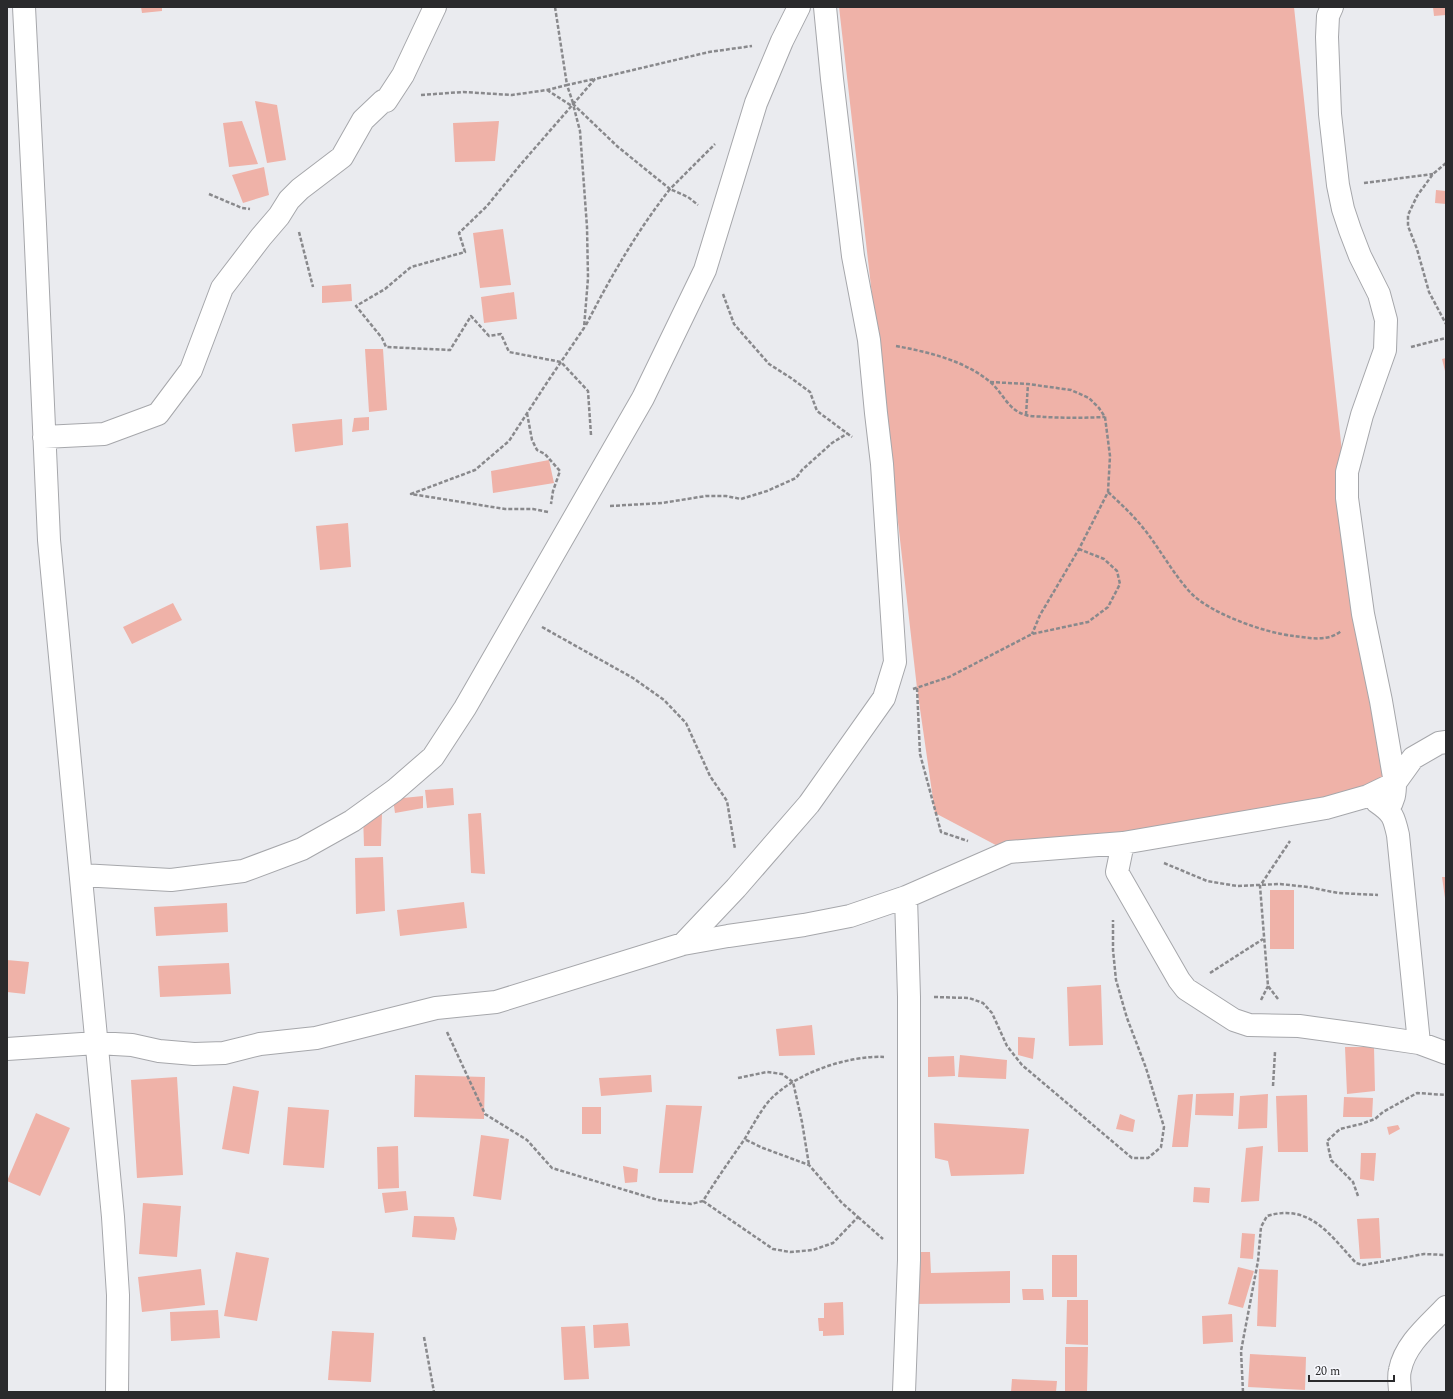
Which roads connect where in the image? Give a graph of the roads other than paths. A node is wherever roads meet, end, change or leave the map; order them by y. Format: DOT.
graph roads {
  1 [pos="24,7"];
  2 [pos="435,7"];
  3 [pos="799,7"];
  4 [pos="825,7"];
  5 [pos="1332,7"];
  6 [pos="44,437"];
  7 [pos="1446,742"];
  8 [pos="1395,783"];
  9 [pos="1368,796"];
  10 [pos="1388,809"];
  11 [pos="1123,843"];
  12 [pos="81,875"];
  13 [pos="906,897"];
  14 [pos="683,944"];
  15 [pos="98,1043"];
  16 [pos="1419,1043"];
  17 [pos="7,1050"];
  18 [pos="1446,1053"];
  19 [pos="1446,1307"];
  20 [pos="117,1392"];
  21 [pos="904,1392"];
  22 [pos="1400,1392"];
  1 -- 6 [label="street"];
  2 -- 6 [label="street"];
  3 -- 12 [label="street"];
  4 -- 14 [label="street"];
  5 -- 8 [label="street"];
  6 -- 12 [label="street"];
  7 -- 8 [label="street"];
  8 -- 9 [label="street"];
  8 -- 10 [label="street"];
  9 -- 10 [label="street"];
  9 -- 11 [label="street"];
  10 -- 16 [label="street"];
  11 -- 13 [label="street"];
  11 -- 16 [label="street"];
  12 -- 15 [label="street"];
  13 -- 14 [label="street"];
  13 -- 21 [label="street"];
  14 -- 15 [label="street"];
  15 -- 17 [label="street"];
  15 -- 20 [label="street"];
  16 -- 18 [label="street"];
  19 -- 22 [label="street"];
}
